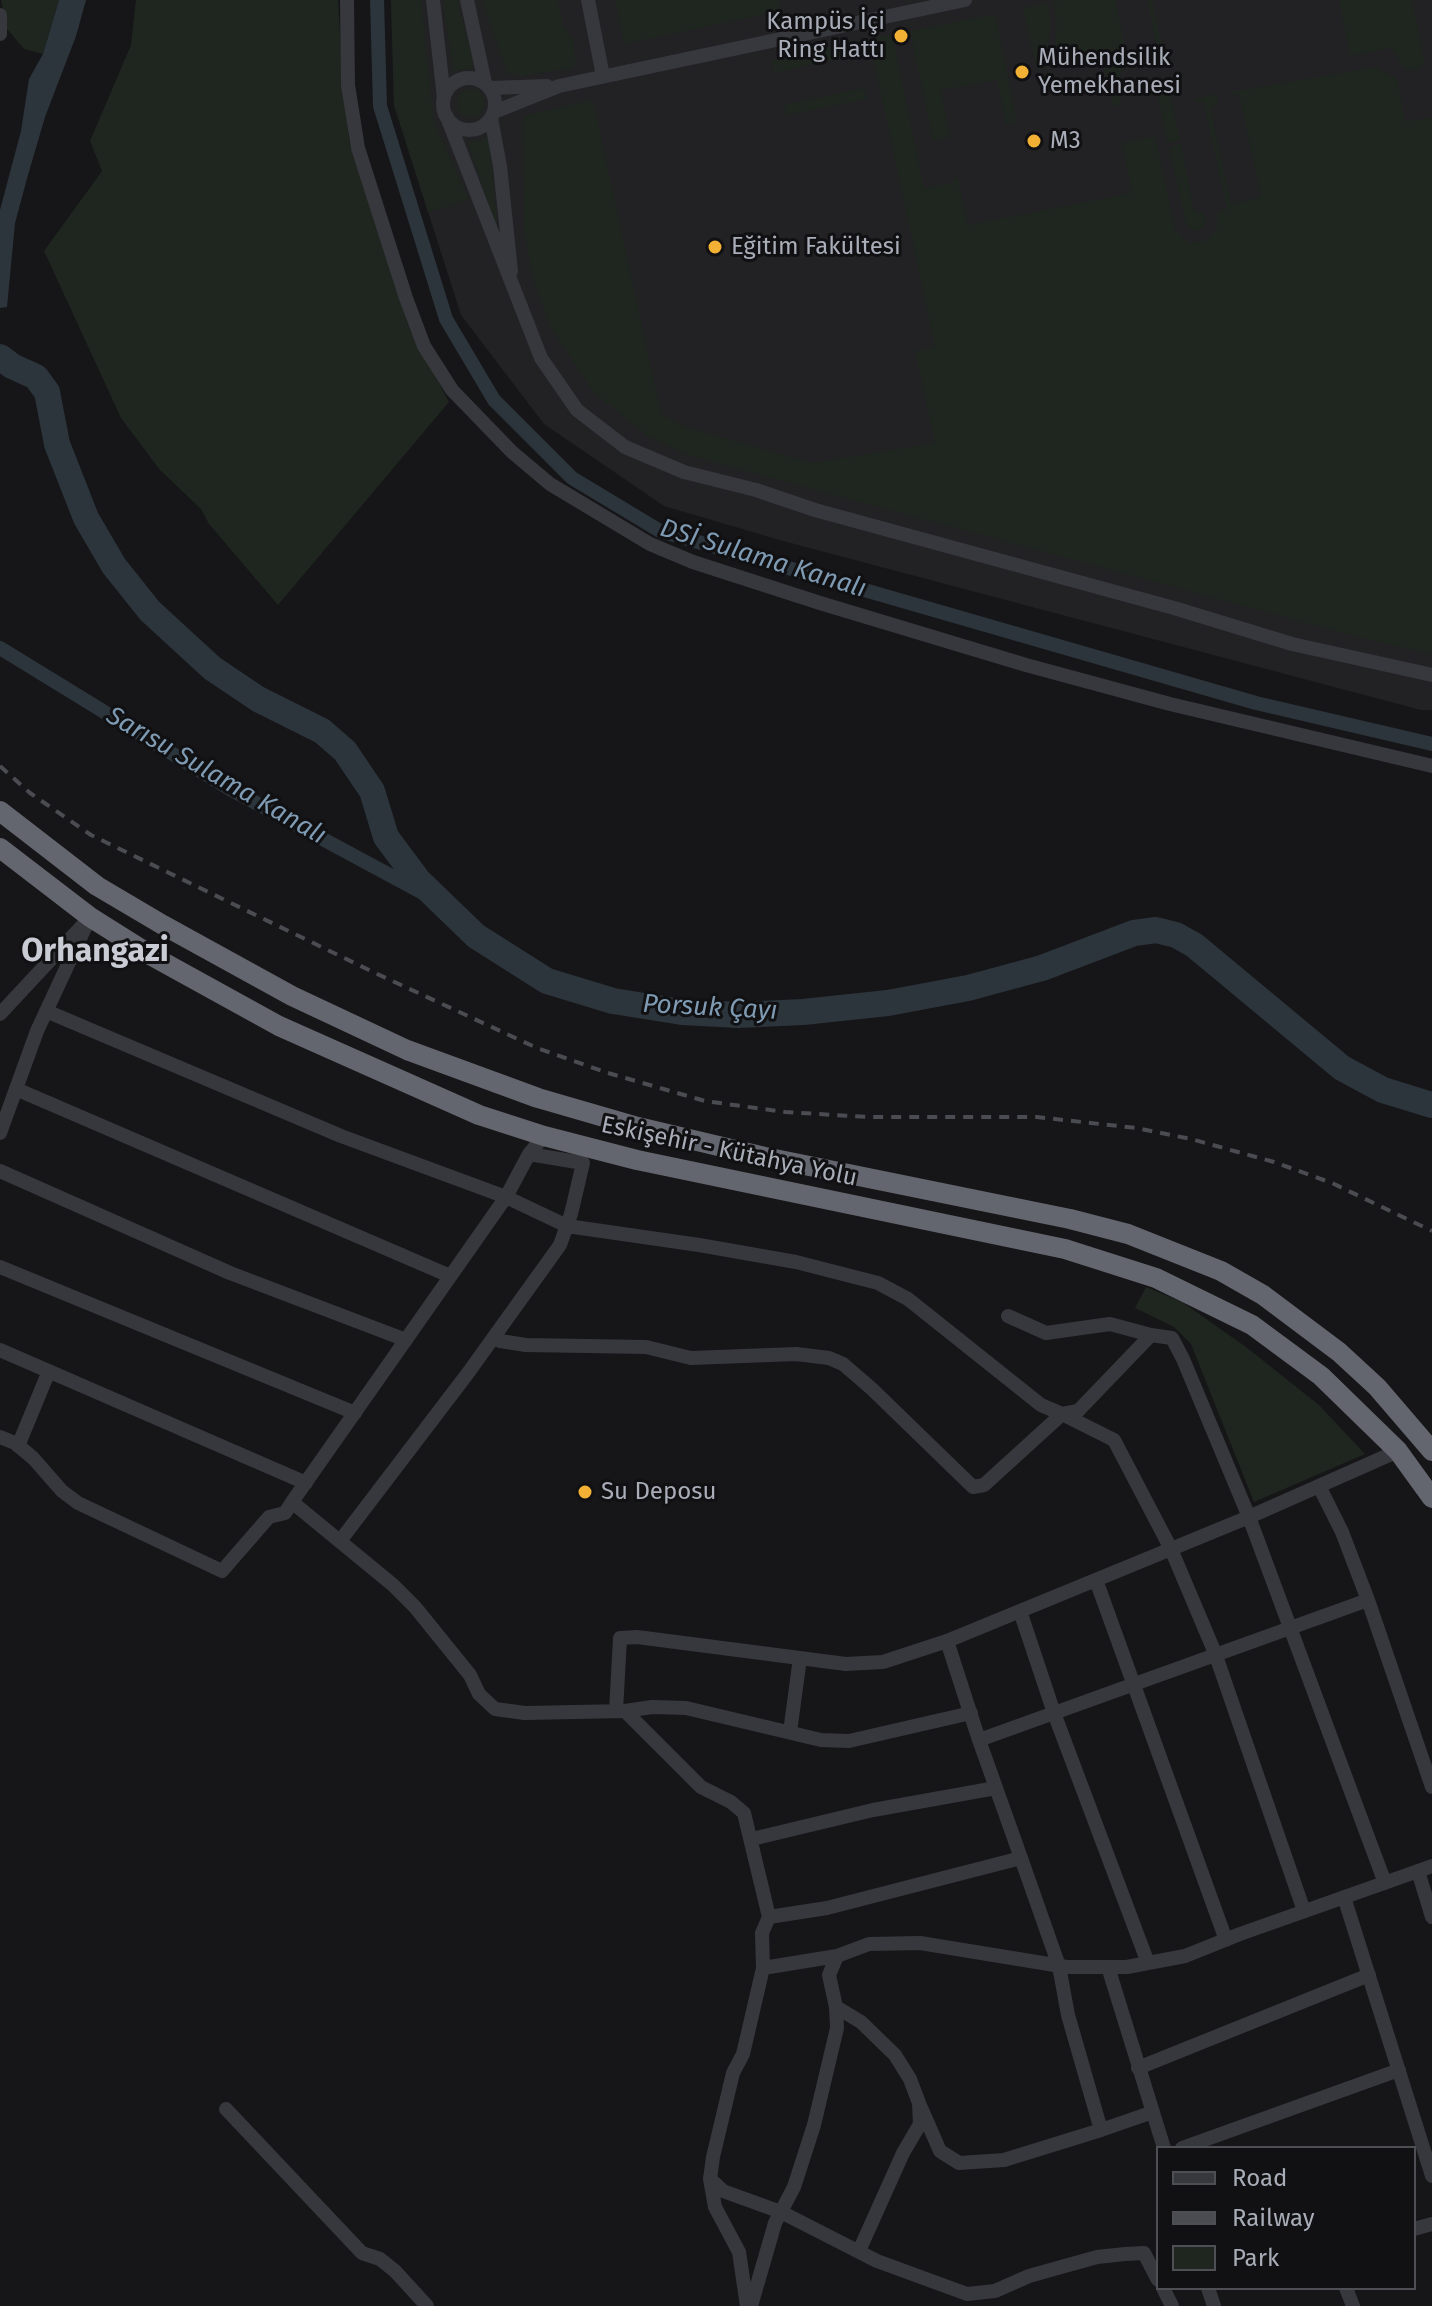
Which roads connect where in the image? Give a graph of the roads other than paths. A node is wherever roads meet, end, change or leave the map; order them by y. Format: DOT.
graph roads {
  1 [pos="347,0"];
  2 [pos="433,0"];
  3 [pos="467,0"];
  4 [pos="588,0"];
  5 [pos="965,0"];
  6 [pos="0,15"];
  7 [pos="0,34"];
  8 [pos="603,76"];
  9 [pos="487,85"];
  10 [pos="559,86"];
  11 [pos="444,98"];
  12 [pos="492,115"];
  13 [pos="447,117"];
  14 [pos="514,291"];
  15 [pos="1432,675"];
  16 [pos="1432,766"];
  17 [pos="0,811"];
  18 [pos="0,848"];
  19 [pos="90,917"];
  20 [pos="46,1011"];
  21 [pos="0,1014"];
  22 [pos="16,1089"];
  23 [pos="0,1133"];
  24 [pos="544,1136"];
  25 [pos="529,1154"];
  26 [pos="0,1171"];
  27 [pos="506,1197"];
  28 [pos="567,1226"];
  29 [pos="0,1267"];
  30 [pos="450,1276"];
  31 [pos="1008,1316"];
  32 [pos="1151,1335"];
  33 [pos="494,1337"];
  34 [pos="406,1340"];
  35 [pos="0,1350"];
  36 [pos="49,1371"];
  37 [pos="355,1413"];
  38 [pos="1062,1414"];
  39 [pos="0,1437"];
  40 [pos="18,1446"];
  41 [pos="1398,1451"];
  42 [pos="1432,1451"];
  43 [pos="306,1483"];
  44 [pos="1319,1486"];
  45 [pos="1432,1498"];
  46 [pos="292,1502"];
  47 [pos="1249,1517"];
  48 [pos="340,1541"];
  49 [pos="1171,1549"];
  50 [pos="1096,1580"];
  51 [pos="1368,1600"];
  52 [pos="1020,1611"];
  53 [pos="1290,1627"];
  54 [pos="947,1641"];
  55 [pos="1215,1653"];
  56 [pos="800,1658"];
  57 [pos="1135,1683"];
  58 [pos="620,1711"];
  59 [pos="971,1713"];
  60 [pos="1054,1713"];
  61 [pos="790,1732"];
  62 [pos="979,1740"];
  63 [pos="1432,1787"];
  64 [pos="996,1788"];
  65 [pos="752,1839"];
  66 [pos="1021,1858"];
  67 [pos="1425,1869"];
  68 [pos="1385,1883"];
  69 [pos="1344,1897"];
  70 [pos="1304,1911"];
  71 [pos="769,1917"];
  72 [pos="1432,1917"];
  73 [pos="1226,1940"];
  74 [pos="837,1956"];
  75 [pos="1148,1963"];
  76 [pos="1059,1966"];
  77 [pos="1108,1967"];
  78 [pos="763,1968"];
  79 [pos="1369,1975"];
  80 [pos="836,2007"];
  81 [pos="1138,2068"];
  82 [pos="1399,2070"];
  83 [pos="919,2103"];
  84 [pos="226,2109"];
  85 [pos="1153,2112"];
  86 [pos="1101,2130"];
  87 [pos="1163,2146"];
  88 [pos="1188,2146"];
  89 [pos="1432,2176"];
  90 [pos="710,2179"];
  91 [pos="781,2212"];
  92 [pos="859,2251"];
  93 [pos="1151,2252"];
  94 [pos="1156,2272"];
  95 [pos="427,2306"];
  96 [pos="749,2306"];
  1 -- 16 [label="street"];
  2 -- 11 [label="street"];
  3 -- 9 [label="street"];
  4 -- 8 [label="street"];
  5 -- 8 [label="street"];
  6 -- 7 [label="street"];
  8 -- 10 [label="street"];
  9 -- 10 [label="street"];
  9 -- 11 [label="street"];
  9 -- 12 [label="street"];
  10 -- 12 [label="street"];
  11 -- 13 [label="street"];
  12 -- 13 [label="street"];
  12 -- 14 [label="street"];
  13 -- 14 [label="street"];
  14 -- 15 [label="street"];
  17 -- 42 [label="highway, Eskişehir - Kütahya Yolu"];
  18 -- 19 [label="highway, Eskişehir - Kütahya Yolu"];
  19 -- 20 [label="street"];
  19 -- 21 [label="street"];
  19 -- 24 [label="highway, Eskişehir - Kütahya Yolu"];
  20 -- 22 [label="street"];
  20 -- 27 [label="street"];
  22 -- 23 [label="street"];
  22 -- 30 [label="street"];
  24 -- 25 [label="street"];
  24 -- 41 [label="highway, Eskişehir - Kütahya Yolu"];
  25 -- 27 [label="street"];
  25 -- 28 [label="street"];
  26 -- 34 [label="street"];
  27 -- 28 [label="street"];
  27 -- 30 [label="street"];
  28 -- 33 [label="street"];
  28 -- 38 [label="street"];
  29 -- 37 [label="street"];
  30 -- 34 [label="street"];
  31 -- 32 [label="street"];
  32 -- 38 [label="street"];
  32 -- 47 [label="street"];
  33 -- 38 [label="street"];
  33 -- 48 [label="street"];
  34 -- 37 [label="street"];
  35 -- 36 [label="street"];
  36 -- 40 [label="street"];
  36 -- 43 [label="street"];
  37 -- 43 [label="street"];
  38 -- 49 [label="street"];
  39 -- 40 [label="street"];
  40 -- 46 [label="street"];
  41 -- 44 [label="street"];
  41 -- 45 [label="highway, Eskişehir - Kütahya Yolu"];
  43 -- 46 [label="street"];
  44 -- 47 [label="street"];
  44 -- 51 [label="street"];
  46 -- 48 [label="street"];
  47 -- 49 [label="street"];
  47 -- 53 [label="street"];
  48 -- 58 [label="street"];
  49 -- 50 [label="street"];
  49 -- 55 [label="street"];
  50 -- 52 [label="street"];
  50 -- 57 [label="street"];
  51 -- 53 [label="street"];
  51 -- 63 [label="street"];
  52 -- 54 [label="street"];
  52 -- 60 [label="street"];
  53 -- 55 [label="street"];
  53 -- 68 [label="street"];
  54 -- 56 [label="street"];
  54 -- 59 [label="street"];
  55 -- 57 [label="street"];
  55 -- 70 [label="street"];
  56 -- 58 [label="street"];
  56 -- 61 [label="street"];
  57 -- 60 [label="street"];
  57 -- 73 [label="street"];
  58 -- 61 [label="street"];
  58 -- 65 [label="street"];
  59 -- 61 [label="street"];
  59 -- 62 [label="street"];
  60 -- 62 [label="street"];
  60 -- 75 [label="street"];
  62 -- 64 [label="street"];
  64 -- 65 [label="street"];
  64 -- 66 [label="street"];
  65 -- 71 [label="street"];
  66 -- 71 [label="street"];
  66 -- 76 [label="street"];
  67 -- 68 [label="street"];
  67 -- 72 [label="street"];
  68 -- 69 [label="street"];
  69 -- 70 [label="street"];
  69 -- 79 [label="street"];
  70 -- 73 [label="street"];
  71 -- 78 [label="street"];
  73 -- 75 [label="street"];
  74 -- 76 [label="street"];
  74 -- 78 [label="street"];
  74 -- 80 [label="street"];
  75 -- 77 [label="street"];
  76 -- 77 [label="street"];
  76 -- 86 [label="street"];
  77 -- 81 [label="street"];
  78 -- 90 [label="street"];
  79 -- 81 [label="street"];
  79 -- 82 [label="street"];
  80 -- 83 [label="street"];
  80 -- 91 [label="street"];
  81 -- 85 [label="street"];
  82 -- 88 [label="street"];
  82 -- 89 [label="street"];
  83 -- 86 [label="street"];
  83 -- 92 [label="street"];
  84 -- 95 [label="street"];
  85 -- 86 [label="street"];
  85 -- 87 [label="street"];
  90 -- 91 [label="street"];
  90 -- 96 [label="street"];
  91 -- 92 [label="street"];
  91 -- 96 [label="street"];
  92 -- 93 [label="street"];
  93 -- 94 [label="street"];
}
